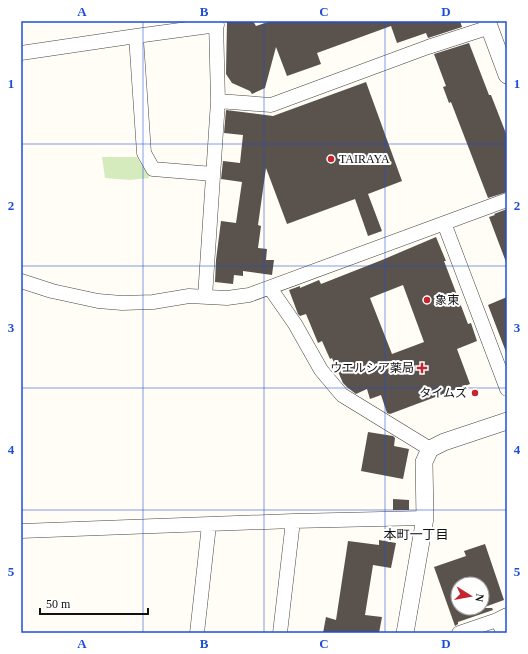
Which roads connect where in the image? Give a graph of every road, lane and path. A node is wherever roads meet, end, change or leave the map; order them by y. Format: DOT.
graph roads {
  1 [pos="217,23"];
  2 [pos="488,24"];
  3 [pos="136,36"];
  4 [pos="21,53"];
  5 [pos="507,75"];
  6 [pos="218,100"];
  7 [pos="213,174"];
  8 [pos="507,200"];
  9 [pos="444,223"];
  10 [pos="21,281"];
  11 [pos="270,288"];
  12 [pos="205,297"];
  13 [pos="507,389"];
  14 [pos="507,421"];
  15 [pos="430,450"];
  16 [pos="425,518"];
  17 [pos="293,521"];
  18 [pos="209,525"];
  19 [pos="21,531"];
  20 [pos="502,617"];
  21 [pos="197,633"];
  22 [pos="280,633"];
  23 [pos="405,633"];
  24 [pos="459,633"];
  25 [pos="504,633"];
  1 -- 3 [label="street"];
  1 -- 6 [label="street"];
  2 -- 5 [label="street"];
  2 -- 6 [label="street"];
  3 -- 4 [label="street"];
  3 -- 7 [label="street"];
  6 -- 7 [label="street"];
  7 -- 12 [label="street"];
  8 -- 9 [label="street"];
  9 -- 11 [label="street"];
  9 -- 13 [label="street"];
  10 -- 12 [label="street"];
  11 -- 12 [label="street"];
  11 -- 15 [label="street"];
  14 -- 15 [label="street"];
  15 -- 16 [label="street"];
  16 -- 17 [label="street"];
  16 -- 23 [label="street"];
  17 -- 18 [label="street"];
  17 -- 22 [label="street"];
  18 -- 19 [label="street"];
  18 -- 21 [label="street"];
  20 -- 24 [label="street"];
  20 -- 25 [label="street"];
}
